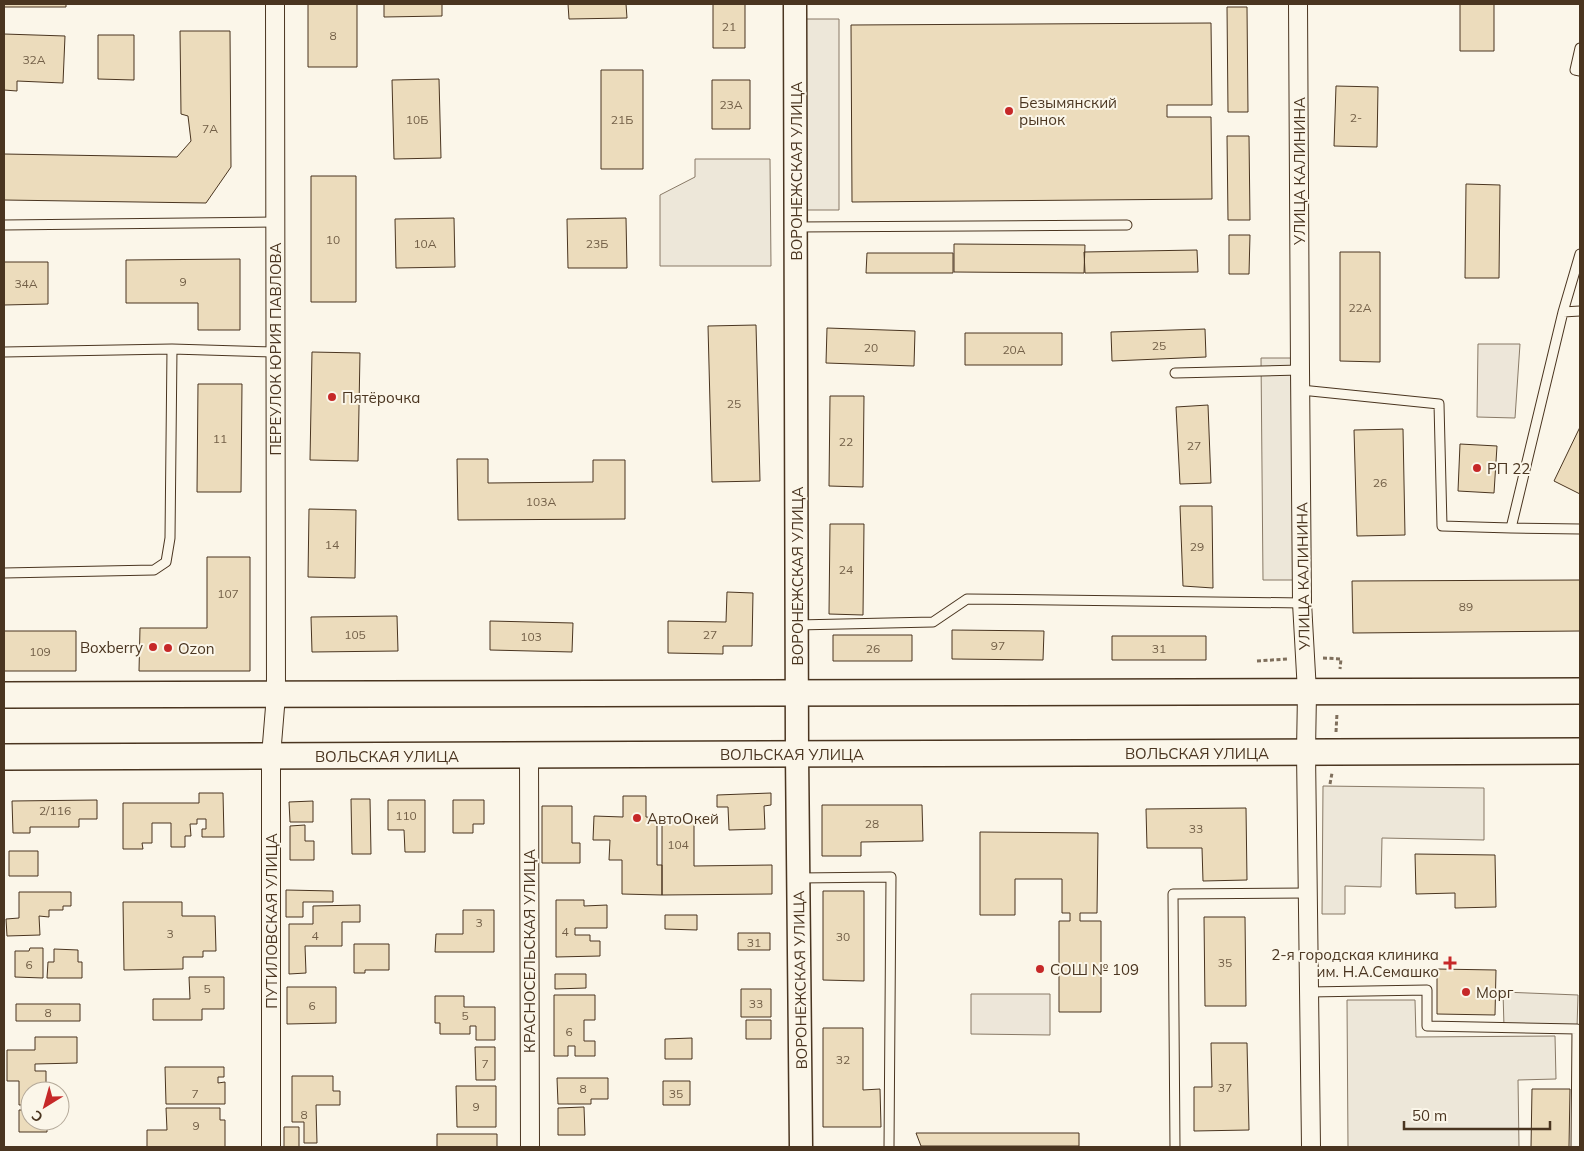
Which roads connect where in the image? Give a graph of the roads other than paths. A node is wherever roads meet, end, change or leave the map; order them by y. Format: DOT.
graph roads {
  1 [pos="275,4"];
  2 [pos="795,4"];
  3 [pos="1298,4"];
  4 [pos="1580,48"];
  5 [pos="1580,72"];
  6 [pos="275,222"];
  7 [pos="4,225"];
  8 [pos="1127,225"];
  9 [pos="796,227"];
  10 [pos="1580,254"];
  11 [pos="1580,311"];
  12 [pos="1564,312"];
  13 [pos="172,349"];
  14 [pos="4,352"];
  15 [pos="274,352"];
  16 [pos="1300,370"];
  17 [pos="1174,373"];
  18 [pos="1301,390"];
  19 [pos="1511,528"];
  20 [pos="1580,530"];
  21 [pos="4,573"];
  22 [pos="1302,603"];
  23 [pos="797,624"];
  24 [pos="1580,691"];
  25 [pos="1307,692"];
  26 [pos="797,694"];
  27 [pos="4,695"];
  28 [pos="276,695"];
  29 [pos="1580,751"];
  30 [pos="1306,752"];
  31 [pos="797,754"];
  32 [pos="529,755"];
  33 [pos="271,756"];
  34 [pos="4,757"];
  35 [pos="798,878"];
  36 [pos="1308,893"];
  37 [pos="1309,992"];
  38 [pos="271,1147"];
  39 [pos="530,1147"];
  40 [pos="801,1147"];
  41 [pos="889,1147"];
  42 [pos="1176,1147"];
  43 [pos="1311,1147"];
  44 [pos="1576,1147"];
  1 -- 6 [label="street, ПЕРЕУЛОК ЮРИЯ ПАВЛОВА"];
  2 -- 9 [label="street, ВОРОНЕЖСКАЯ УЛИЦА"];
  3 -- 16 [label="street, УЛИЦА КАЛИНИНА"];
  4 -- 5 [label="lane"];
  6 -- 7 [label="lane"];
  6 -- 15 [label="street, ПЕРЕУЛОК ЮРИЯ ПАВЛОВА"];
  8 -- 9 [label="lane"];
  9 -- 23 [label="street, ВОРОНЕЖСКАЯ УЛИЦА"];
  10 -- 12 [label="lane"];
  11 -- 12 [label="lane"];
  12 -- 19 [label="lane"];
  13 -- 14 [label="lane"];
  13 -- 15 [label="lane"];
  13 -- 21 [label="lane"];
  15 -- 28 [label="street, ПЕРЕУЛОК ЮРИЯ ПАВЛОВА"];
  16 -- 17 [label="lane"];
  16 -- 18 [label="street, УЛИЦА КАЛИНИНА"];
  18 -- 19 [label="lane"];
  18 -- 22 [label="street, УЛИЦА КАЛИНИНА"];
  19 -- 20 [label="lane"];
  22 -- 23 [label="lane"];
  22 -- 25 [label="street, УЛИЦА КАЛИНИНА"];
  23 -- 26 [label="street, ВОРОНЕЖСКАЯ УЛИЦА"];
  24 -- 25 [label="main road"];
  25 -- 26 [label="main road"];
  25 -- 30 [label="street, УЛИЦА КАЛИНИНА"];
  26 -- 28 [label="main road"];
  26 -- 31 [label="street, ВОРОНЕЖСКАЯ УЛИЦА"];
  27 -- 28 [label="main road"];
  28 -- 33 [label="street, ПУТИЛОВСКАЯ УЛИЦА"];
  29 -- 30 [label="main road, ВОЛЬСКАЯ УЛИЦА"];
  30 -- 31 [label="main road, ВОЛЬСКАЯ УЛИЦА"];
  30 -- 36 [label="street, УЛИЦА КАЛИНИНА"];
  31 -- 32 [label="main road, ВОЛЬСКАЯ УЛИЦА"];
  31 -- 35 [label="street, ВОРОНЕЖСКАЯ УЛИЦА"];
  32 -- 33 [label="main road, ВОЛЬСКАЯ УЛИЦА"];
  32 -- 39 [label="street, КРАСНОСЕЛЬСКАЯ УЛИЦА"];
  33 -- 34 [label="main road, ВОЛЬСКАЯ УЛИЦА"];
  33 -- 38 [label="street, ПУТИЛОВСКАЯ УЛИЦА"];
  35 -- 40 [label="street, ВОРОНЕЖСКАЯ УЛИЦА"];
  35 -- 41 [label="lane"];
  36 -- 37 [label="street, УЛИЦА КАЛИНИНА"];
  36 -- 42 [label="lane"];
  37 -- 43 [label="street, УЛИЦА КАЛИНИНА"];
  37 -- 44 [label="lane"];
}
